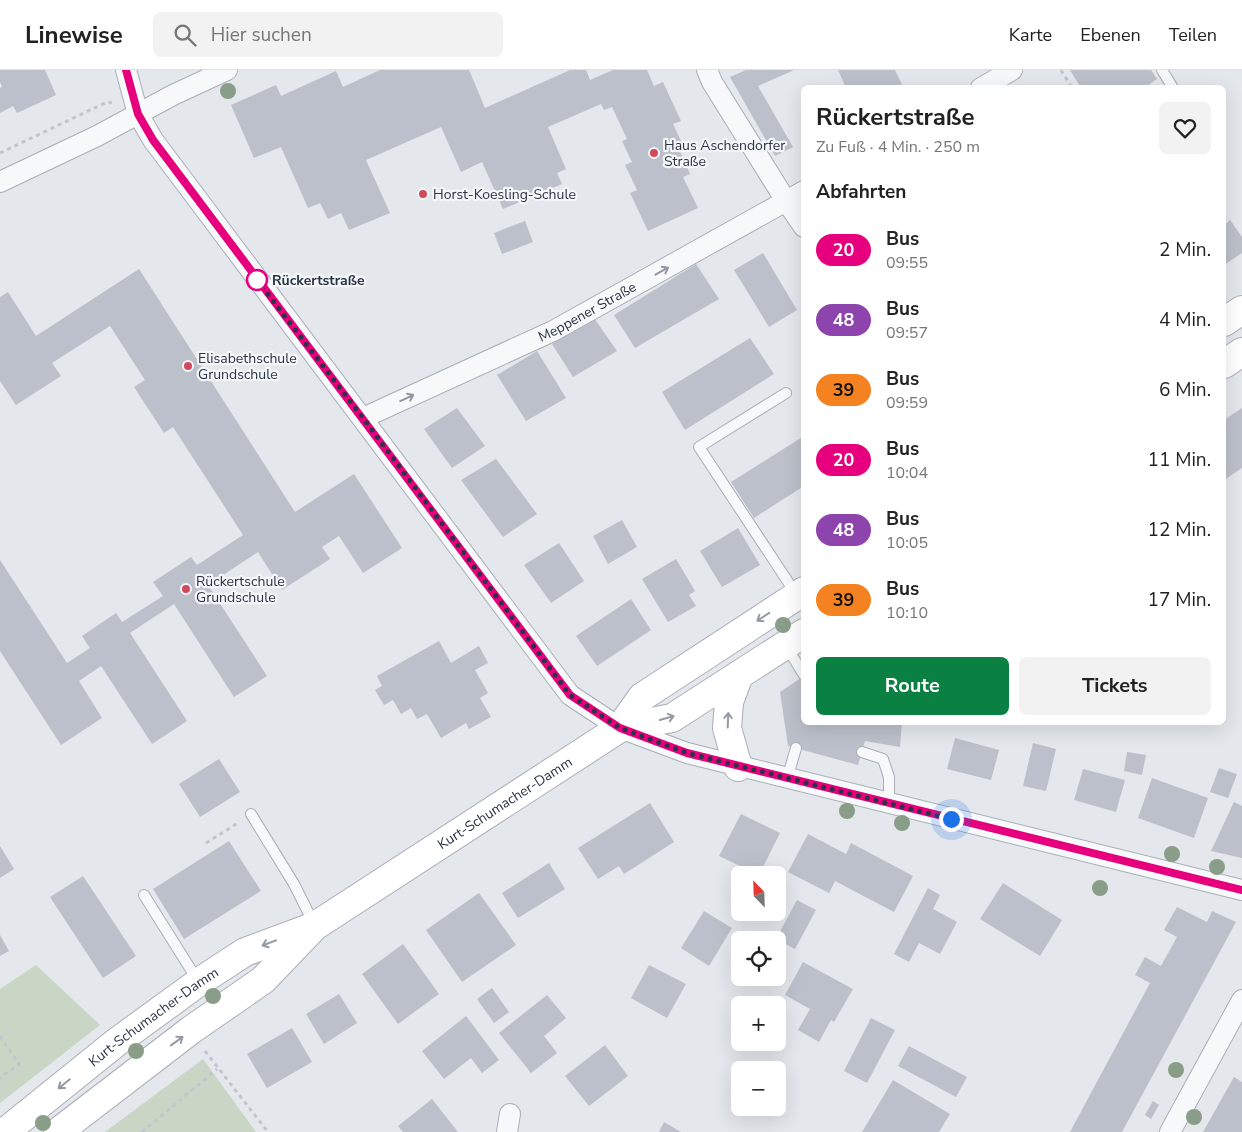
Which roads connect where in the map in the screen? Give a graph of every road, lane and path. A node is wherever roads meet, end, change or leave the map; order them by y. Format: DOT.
graph roads {
  1 [pos="126,70"];
  2 [pos="227,70"];
  3 [pos="706,70"];
  4 [pos="1012,70"];
  5 [pos="1061,70"];
  6 [pos="1162,70"];
  7 [pos="986,85"];
  8 [pos="1070,85"];
  9 [pos="1171,85"];
  10 [pos="138,114"];
  11 [pos="0,182"];
  12 [pos="801,193"];
  13 [pos="786,201"];
  14 [pos="801,222"];
  15 [pos="1242,310"];
  16 [pos="1226,321"];
  17 [pos="1242,352"];
  18 [pos="1226,363"];
  19 [pos="786,393"];
  20 [pos="363,418"];
  21 [pos="800,593"];
  22 [pos="794,639"];
  23 [pos="801,664"];
  24 [pos="739,675"];
  25 [pos="620,728"];
  26 [pos="796,748"];
  27 [pos="862,752"];
  28 [pos="738,767"];
  29 [pos="788,779"];
  30 [pos="890,804"];
  31 [pos="251,814"];
  32 [pos="206,843"];
  33 [pos="1242,890"];
  34 [pos="144,895"];
  35 [pos="315,926"];
  36 [pos="199,982"];
  37 [pos="1242,1000"];
  38 [pos="191,1030"];
  39 [pos="0,1036"];
  40 [pos="217,1069"];
  41 [pos="0,1078"];
  42 [pos="6,1132"];
  43 [pos="58,1132"];
  44 [pos="142,1132"];
  45 [pos="268,1132"];
  46 [pos="1170,1132"];
  1 -- 10 [label="street"];
  2 -- 10 [label="street"];
  3 -- 13 [label="street"];
  4 -- 7 [label="street"];
  5 -- 8 [label="path"];
  6 -- 9 [label="lane"];
  10 -- 11 [label="street"];
  10 -- 20 [label="street"];
  12 -- 13 [label="street, Meppener Straße"];
  13 -- 14 [label="street"];
  20 -- 13 [label="street, Meppener Straße, one-way"];
  15 -- 16 [label="main road"];
  17 -- 18 [label="main road"];
  19 -- 21 [label="lane"];
  20 -- 25 [label="street"];
  21 -- 25 [label="main road, Kurt-Schumacher-Damm, one-way"];
  22 -- 23 [label="lane"];
  22 -- 24 [label="main road, Kurt-Schumacher-Damm"];
  25 -- 24 [label="main road, Kurt-Schumacher-Damm, one-way"];
  28 -- 24 [label="main road, one-way"];
  25 -- 28 [label="street"];
  25 -- 35 [label="main road, Kurt-Schumacher-Damm"];
  26 -- 29 [label="lane"];
  27 -- 30 [label="lane"];
  28 -- 29 [label="street"];
  29 -- 30 [label="street"];
  30 -- 33 [label="street"];
  31 -- 32 [label="path"];
  31 -- 35 [label="lane"];
  34 -- 36 [label="lane"];
  35 -- 36 [label="main road, Kurt-Schumacher-Damm, one-way"];
  35 -- 38 [label="main road, Kurt-Schumacher-Damm"];
  36 -- 42 [label="main road, Kurt-Schumacher-Damm, one-way"];
  37 -- 46 [label="street"];
  38 -- 40 [label="path"];
  43 -- 38 [label="main road, Kurt-Schumacher-Damm, one-way"];
  39 -- 41 [label="path"];
  40 -- 44 [label="path"];
  40 -- 45 [label="path"];
}
